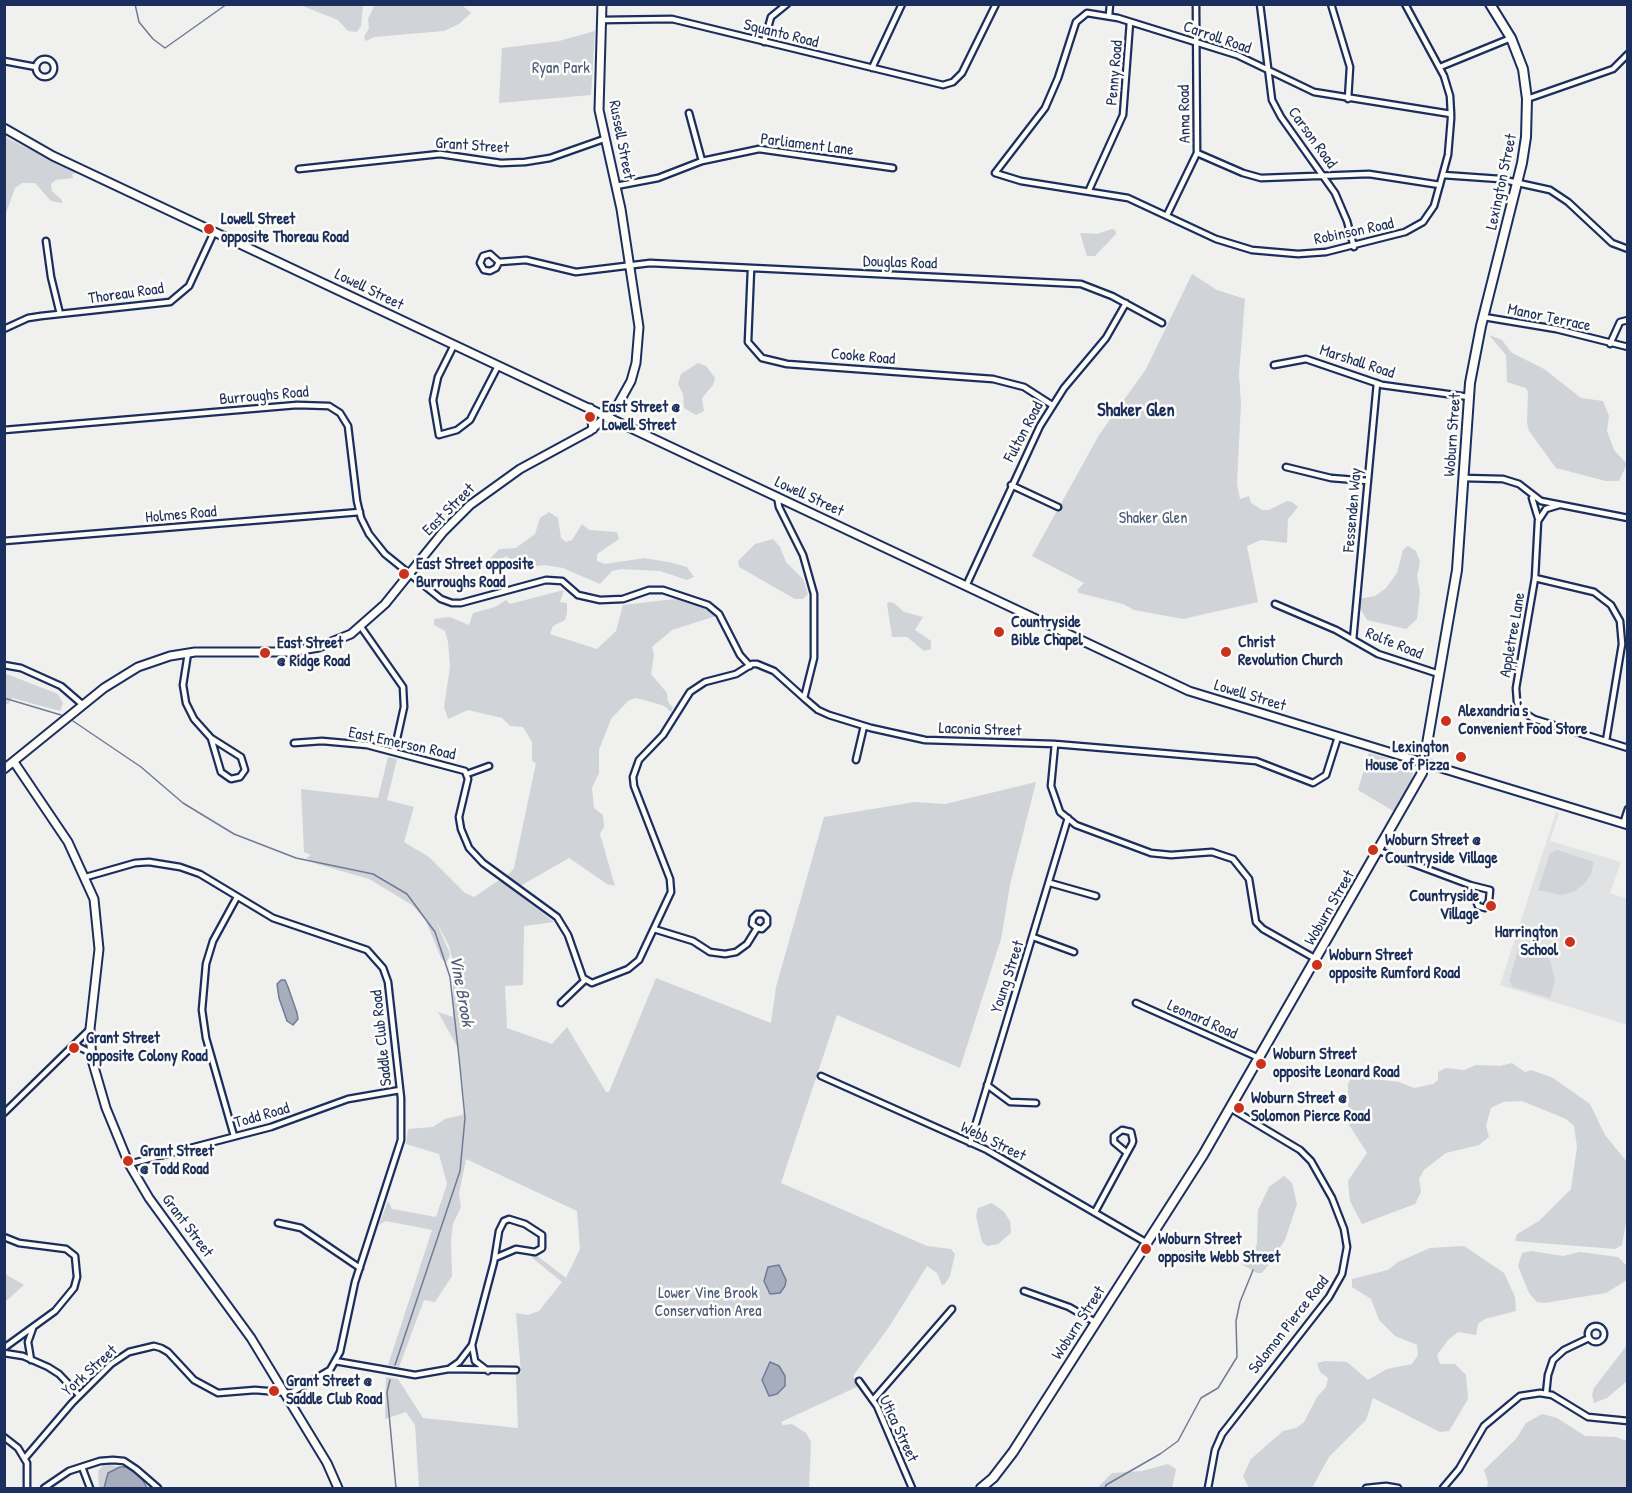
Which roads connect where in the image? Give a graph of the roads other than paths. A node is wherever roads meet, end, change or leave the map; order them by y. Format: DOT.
graph roads {
  1 [pos="602,4"];
  2 [pos="787,4"];
  3 [pos="902,4"];
  4 [pos="996,4"];
  5 [pos="1110,4"];
  6 [pos="1196,4"];
  7 [pos="1260,4"];
  8 [pos="1331,4"];
  9 [pos="1405,4"];
  10 [pos="1490,4"];
  11 [pos="1108,16"];
  12 [pos="602,20"];
  13 [pos="1130,22"];
  14 [pos="1511,38"];
  15 [pos="764,42"];
  16 [pos="1197,42"];
  17 [pos="1628,54"];
  18 [pos="4,61"];
  19 [pos="36,67"];
  20 [pos="872,68"];
  21 [pos="1440,68"];
  22 [pos="1266,70"];
  23 [pos="1348,99"];
  24 [pos="1527,99"];
  25 [pos="689,113"];
  26 [pos="1451,114"];
  27 [pos="4,128"];
  28 [pos="604,140"];
  29 [pos="1197,153"];
  30 [pos="702,161"];
  31 [pos="893,168"];
  32 [pos="299,169"];
  33 [pos="995,173"];
  34 [pos="1324,176"];
  35 [pos="1443,176"];
  36 [pos="1517,183"];
  37 [pos="616,186"];
  38 [pos="1440,186"];
  39 [pos="1089,190"];
  40 [pos="621,209"];
  41 [pos="1167,215"];
  42 [pos="214,232"];
  43 [pos="46,241"];
  44 [pos="1354,247"];
  45 [pos="1628,249"];
  46 [pos="499,262"];
  47 [pos="1497,264"];
  48 [pos="628,265"];
  49 [pos="751,269"];
  50 [pos="1126,303"];
  51 [pos="60,314"];
  52 [pos="1483,317"];
  53 [pos="1628,320"];
  54 [pos="1162,323"];
  55 [pos="4,329"];
  56 [pos="1610,344"];
  57 [pos="454,345"];
  58 [pos="1628,347"];
  59 [pos="1274,365"];
  60 [pos="498,366"];
  61 [pos="1377,383"];
  62 [pos="1469,397"];
  63 [pos="1052,405"];
  64 [pos="590,408"];
  65 [pos="608,417"];
  66 [pos="593,429"];
  67 [pos="4,430"];
  68 [pos="1286,467"];
  69 [pos="1463,478"];
  70 [pos="1368,481"];
  71 [pos="1011,485"];
  72 [pos="1530,495"];
  73 [pos="777,496"];
  74 [pos="1559,505"];
  75 [pos="1058,507"];
  76 [pos="360,512"];
  77 [pos="1628,518"];
  78 [pos="1538,520"];
  79 [pos="4,541"];
  80 [pos="410,573"];
  81 [pos="1535,578"];
  82 [pos="966,586"];
  83 [pos="1275,604"];
  84 [pos="361,627"];
  85 [pos="1353,640"];
  86 [pos="188,653"];
  87 [pos="4,665"];
  88 [pos="750,666"];
  89 [pos="1439,674"];
  90 [pos="804,698"];
  91 [pos="83,705"];
  92 [pos="864,726"];
  93 [pos="1338,737"];
  94 [pos="211,738"];
  95 [pos="1606,741"];
  96 [pos="294,743"];
  97 [pos="1055,744"];
  98 [pos="1628,748"];
  99 [pos="394,752"];
  100 [pos="856,759"];
  101 [pos="14,762"];
  102 [pos="1424,763"];
  103 [pos="489,766"];
  104 [pos="4,769"];
  105 [pos="467,774"];
  106 [pos="1628,809"];
  107 [pos="1068,818"];
  108 [pos="1625,824"];
  109 [pos="1379,851"];
  110 [pos="86,877"];
  111 [pos="1050,883"];
  112 [pos="1470,885"];
  113 [pos="1096,896"];
  114 [pos="237,897"];
  115 [pos="756,928"];
  116 [pos="654,929"];
  117 [pos="1033,938"];
  118 [pos="1074,952"];
  119 [pos="1316,959"];
  120 [pos="585,980"];
  121 [pos="561,1003"];
  122 [pos="1136,1003"];
  123 [pos="90,1029"];
  124 [pos="75,1045"];
  125 [pos="91,1053"];
  126 [pos="1259,1058"];
  127 [pos="821,1076"];
  128 [pos="987,1085"];
  129 [pos="400,1090"];
  130 [pos="1036,1103"];
  131 [pos="1230,1108"];
  132 [pos="4,1113"];
  133 [pos="234,1136"];
  134 [pos="970,1143"];
  135 [pos="1127,1153"];
  136 [pos="129,1164"];
  137 [pos="1095,1212"];
  138 [pos="278,1223"];
  139 [pos="4,1237"];
  140 [pos="1147,1243"];
  141 [pos="495,1258"];
  142 [pos="360,1268"];
  143 [pos="1024,1291"];
  144 [pos="952,1309"];
  145 [pos="1095,1322"];
  146 [pos="33,1328"];
  147 [pos="1589,1338"];
  148 [pos="472,1345"];
  149 [pos="4,1348"];
  150 [pos="4,1353"];
  151 [pos="31,1360"];
  152 [pos="335,1361"];
  153 [pos="449,1369"];
  154 [pos="516,1370"];
  155 [pos="488,1371"];
  156 [pos="859,1381"];
  157 [pos="285,1394"];
  158 [pos="1546,1394"];
  159 [pos="79,1395"];
  160 [pos="873,1400"];
  161 [pos="1628,1420"];
  162 [pos="4,1437"];
  163 [pos="25,1458"];
  164 [pos="82,1467"];
  165 [pos="27,1488"];
  166 [pos="44,1488"];
  167 [pos="90,1488"];
  168 [pos="158,1488"];
  169 [pos="338,1488"];
  170 [pos="912,1488"];
  171 [pos="981,1488"];
  172 [pos="1208,1488"];
  173 [pos="1365,1488"];
  174 [pos="1398,1488"];
  175 [pos="1443,1488"];
  1 -- 12 [label="street, Russell Street"];
  2 -- 15 [label="street"];
  3 -- 20 [label="street"];
  4 -- 20 [label="street, Squanto Road"];
  5 -- 11 [label="street"];
  6 -- 16 [label="street, Anna Road"];
  7 -- 22 [label="street, Carson Road"];
  8 -- 23 [label="street"];
  9 -- 21 [label="street, Robinson Road"];
  10 -- 14 [label="main road, Lexington Street"];
  11 -- 13 [label="street, Carroll Road"];
  11 -- 33 [label="street, Carroll Road"];
  12 -- 15 [label="street, Squanto Road"];
  12 -- 28 [label="street, Russell Street"];
  13 -- 16 [label="street, Carroll Road"];
  13 -- 39 [label="street, Penny Road"];
  14 -- 21 [label="street"];
  14 -- 24 [label="main road, Lexington Street"];
  15 -- 20 [label="street, Squanto Road"];
  16 -- 22 [label="street, Carroll Road"];
  16 -- 29 [label="street, Anna Road"];
  17 -- 24 [label="street"];
  18 -- 19 [label="street"];
  21 -- 26 [label="street, Robinson Road"];
  22 -- 23 [label="street, Carroll Road"];
  22 -- 34 [label="street, Carson Road"];
  23 -- 26 [label="street, Carroll Road"];
  24 -- 36 [label="main road, Lexington Street"];
  25 -- 30 [label="street"];
  26 -- 35 [label="street, Robinson Road"];
  27 -- 42 [label="street, Lowell Street"];
  28 -- 32 [label="street, Grant Street"];
  28 -- 37 [label="street, Russell Street"];
  29 -- 34 [label="street"];
  29 -- 41 [label="street, Anna Road"];
  30 -- 31 [label="street, Parliament Lane"];
  30 -- 37 [label="street, Parliament Lane"];
  33 -- 39 [label="street, Robinson Road"];
  34 -- 38 [label="street"];
  34 -- 44 [label="street, Carson Road"];
  35 -- 36 [label="street"];
  35 -- 38 [label="street, Robinson Road"];
  36 -- 45 [label="street"];
  36 -- 47 [label="main road, Lexington Street"];
  37 -- 40 [label="street, Russell Street"];
  38 -- 44 [label="street, Robinson Road"];
  39 -- 41 [label="street, Robinson Road"];
  40 -- 48 [label="street, East Street"];
  41 -- 44 [label="street, Robinson Road"];
  42 -- 51 [label="street, Thoreau Road"];
  42 -- 57 [label="street, Lowell Street"];
  43 -- 51 [label="street"];
  46 -- 48 [label="street, Douglas Road"];
  47 -- 52 [label="main road, Woburn Street"];
  48 -- 49 [label="street, Douglas Road"];
  48 -- 65 [label="street, East Street"];
  49 -- 50 [label="street, Douglas Road"];
  49 -- 63 [label="street, Cooke Road"];
  50 -- 54 [label="street, Douglas Road"];
  50 -- 63 [label="street, Fulton Road"];
  51 -- 55 [label="street, Thoreau Road"];
  52 -- 56 [label="street, Manor Terrace"];
  52 -- 62 [label="main road, Woburn Street"];
  53 -- 56 [label="street, Manor Terrace"];
  56 -- 58 [label="street, Manor Terrace"];
  57 -- 60 [label="street, Lowell Street"];
  57 -- 60 [label="street"];
  59 -- 61 [label="street, Marshall Road"];
  60 -- 64 [label="street, Lowell Street"];
  61 -- 62 [label="street, Marshall Road"];
  61 -- 70 [label="street, Fessenden Way"];
  62 -- 69 [label="main road, Woburn Street"];
  63 -- 71 [label="street, Fulton Road"];
  64 -- 65 [label="street, Lowell Street"];
  64 -- 66 [label="street"];
  65 -- 66 [label="street, East Street"];
  65 -- 73 [label="street, Lowell Street"];
  66 -- 80 [label="street, East Street"];
  67 -- 76 [label="street, Burroughs Road"];
  68 -- 70 [label="street"];
  69 -- 72 [label="street"];
  69 -- 89 [label="main road, Woburn Street"];
  70 -- 85 [label="street, Fessenden Way"];
  71 -- 75 [label="street"];
  71 -- 82 [label="street, Fulton Road"];
  72 -- 74 [label="street"];
  72 -- 78 [label="street, Appletree Lane"];
  73 -- 82 [label="street, Lowell Street"];
  73 -- 90 [label="street"];
  74 -- 77 [label="street"];
  74 -- 78 [label="street"];
  76 -- 79 [label="street, Holmes Road"];
  76 -- 80 [label="street, Burroughs Road"];
  78 -- 81 [label="street, Appletree Lane"];
  80 -- 84 [label="street, East Street"];
  80 -- 88 [label="street, Burroughs Road"];
  81 -- 95 [label="street"];
  81 -- 95 [label="street, Appletree Lane"];
  82 -- 93 [label="street, Lowell Street"];
  83 -- 85 [label="street, Rolfe Road"];
  84 -- 86 [label="street, East Street"];
  84 -- 99 [label="street"];
  85 -- 89 [label="street, Rolfe Road"];
  86 -- 91 [label="street, East Street"];
  86 -- 94 [label="street"];
  87 -- 91 [label="street"];
  88 -- 90 [label="street"];
  88 -- 116 [label="street"];
  89 -- 102 [label="main road, Woburn Street"];
  90 -- 92 [label="street, Laconia Street"];
  91 -- 101 [label="street, East Street"];
  92 -- 97 [label="street, Laconia Street"];
  92 -- 100 [label="street"];
  93 -- 97 [label="street, Laconia Street"];
  93 -- 102 [label="street, Lowell Street"];
  94 -- 94 [label="street"];
  95 -- 98 [label="street, Appletree Lane"];
  96 -- 99 [label="street, East Emerson Road"];
  97 -- 107 [label="street"];
  99 -- 105 [label="street, East Emerson Road"];
  101 -- 104 [label="street, East Street"];
  101 -- 110 [label="street, Grant Street"];
  102 -- 108 [label="street, Lowell Street"];
  102 -- 109 [label="main road, Woburn Street"];
  103 -- 105 [label="street, East Emerson Road"];
  105 -- 120 [label="street, East Emerson Road"];
  106 -- 108 [label="street"];
  107 -- 111 [label="street, Young Street"];
  107 -- 119 [label="street"];
  109 -- 112 [label="street"];
  109 -- 119 [label="main road, Woburn Street"];
  110 -- 114 [label="street, Saddle Club Road"];
  110 -- 123 [label="street, Grant Street"];
  111 -- 113 [label="street"];
  111 -- 117 [label="street, Young Street"];
  112 -- 112 [label="street"];
  114 -- 129 [label="street, Saddle Club Road"];
  114 -- 133 [label="street"];
  115 -- 116 [label="street"];
  116 -- 120 [label="street"];
  117 -- 118 [label="street"];
  117 -- 128 [label="street, Young Street"];
  119 -- 126 [label="main road, Woburn Street"];
  120 -- 121 [label="street"];
  122 -- 126 [label="street, Leonard Road"];
  123 -- 124 [label="street"];
  123 -- 125 [label="street, Grant Street"];
  124 -- 125 [label="street"];
  124 -- 132 [label="street"];
  125 -- 136 [label="street, Grant Street"];
  126 -- 131 [label="main road, Woburn Street"];
  127 -- 134 [label="street, Webb Street"];
  128 -- 130 [label="street"];
  128 -- 134 [label="street, Young Street"];
  129 -- 133 [label="street, Todd Road"];
  129 -- 142 [label="street, Saddle Club Road"];
  131 -- 140 [label="main road, Woburn Street"];
  131 -- 172 [label="street, Solomon Pierce Road"];
  133 -- 136 [label="street, Todd Road"];
  134 -- 137 [label="street, Webb Street"];
  135 -- 135 [label="street"];
  135 -- 137 [label="street"];
  136 -- 157 [label="street, Grant Street"];
  137 -- 140 [label="street, Webb Street"];
  138 -- 142 [label="street"];
  139 -- 146 [label="street"];
  140 -- 145 [label="main road, Woburn Street"];
  141 -- 141 [label="street"];
  141 -- 148 [label="street"];
  142 -- 152 [label="street, Saddle Club Road"];
  143 -- 145 [label="street"];
  144 -- 160 [label="street"];
  145 -- 171 [label="main road, Woburn Street"];
  146 -- 149 [label="street"];
  146 -- 151 [label="street"];
  147 -- 158 [label="street"];
  148 -- 153 [label="street"];
  148 -- 155 [label="street"];
  150 -- 151 [label="street"];
  151 -- 159 [label="street"];
  152 -- 153 [label="street"];
  152 -- 157 [label="street, Saddle Club Road"];
  153 -- 155 [label="street"];
  154 -- 155 [label="street"];
  156 -- 160 [label="street, Utica Street"];
  157 -- 159 [label="street, York Street"];
  157 -- 169 [label="street, Grant Street"];
  158 -- 161 [label="street"];
  158 -- 175 [label="street"];
  159 -- 163 [label="street, York Street"];
  160 -- 170 [label="street, Utica Street"];
  162 -- 163 [label="street"];
  163 -- 165 [label="street"];
  164 -- 166 [label="street"];
  164 -- 167 [label="street"];
  164 -- 168 [label="street"];
  173 -- 174 [label="street"];
}
